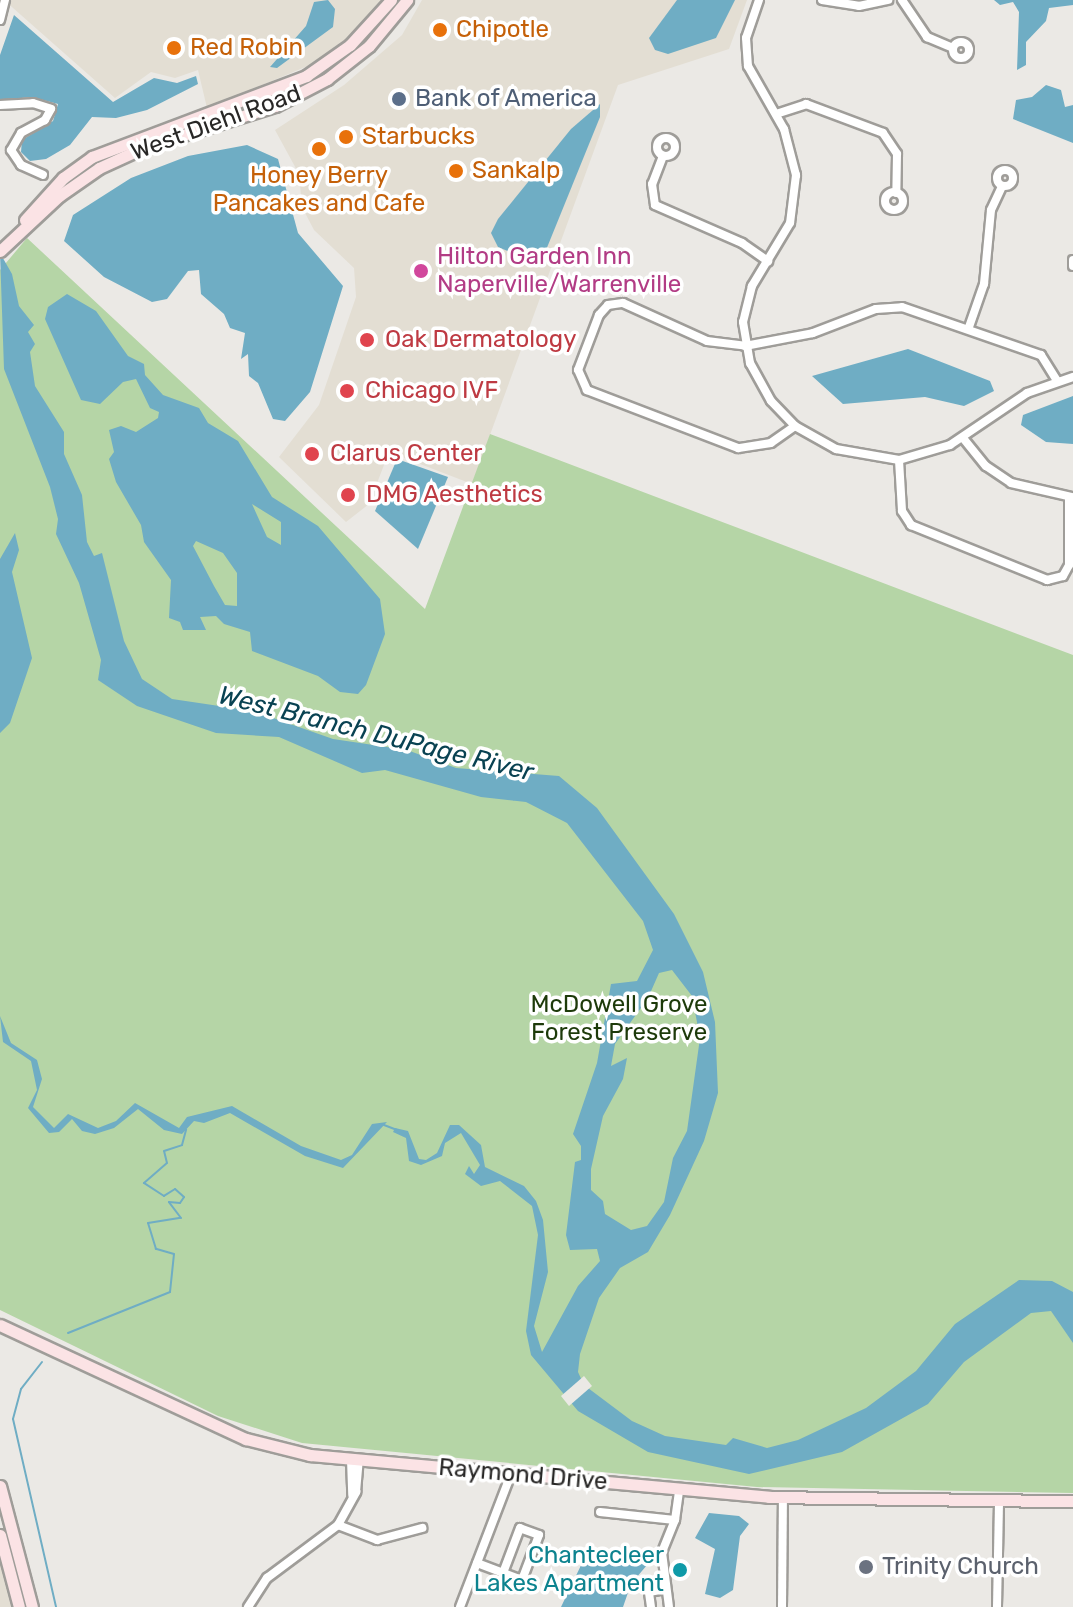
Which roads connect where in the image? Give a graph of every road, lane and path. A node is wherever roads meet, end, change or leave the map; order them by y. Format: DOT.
graph roads {
  1 [pos="5,0"];
  2 [pos="391,0"];
  3 [pos="407,0"];
  4 [pos="759,0"];
  5 [pos="822,0"];
  6 [pos="888,0"];
  7 [pos="902,0"];
  8 [pos="0,20"];
  9 [pos="953,48"];
  10 [pos="0,105"];
  11 [pos="776,114"];
  12 [pos="663,156"];
  13 [pos="43,175"];
  14 [pos="1002,186"];
  15 [pos="896,193"];
  16 [pos="12,238"];
  17 [pos="0,251"];
  18 [pos="768,261"];
  19 [pos="969,327"];
  20 [pos="745,346"];
  21 [pos="1073,377"];
  22 [pos="1057,381"];
  23 [pos="795,426"];
  24 [pos="963,438"];
  25 [pos="899,460"];
  26 [pos="1071,497"];
  27 [pos="0,1325"];
  28 [pos="355,1460"];
  29 [pos="511,1474"];
  30 [pos="0,1486"];
  31 [pos="679,1490"];
  32 [pos="783,1498"];
  33 [pos="999,1500"];
  34 [pos="1073,1501"];
  35 [pos="600,1512"];
  36 [pos="675,1520"];
  37 [pos="338,1525"];
  38 [pos="422,1528"];
  39 [pos="0,1535"];
  40 [pos="477,1563"];
  41 [pos="503,1573"];
  42 [pos="666,1589"];
  43 [pos="19,1607"];
  44 [pos="32,1607"];
  45 [pos="248,1607"];
  46 [pos="460,1607"];
  47 [pos="651,1607"];
  48 [pos="669,1607"];
  49 [pos="782,1607"];
  50 [pos="997,1607"];
  1 -- 8 [label="street"];
  2 -- 16 [label="street, West Diehl Road"];
  3 -- 16 [label="street, West Diehl Road"];
  4 -- 11 [label="street"];
  5 -- 6 [label="street"];
  7 -- 9 [label="street"];
  10 -- 13 [label="street"];
  11 -- 15 [label="street"];
  11 -- 18 [label="street"];
  12 -- 18 [label="street"];
  14 -- 19 [label="street"];
  16 -- 17 [label="street, West Diehl Road"];
  18 -- 20 [label="street"];
  19 -- 20 [label="street"];
  19 -- 22 [label="street"];
  20 -- 23 [label="street"];
  20 -- 23 [label="street"];
  21 -- 22 [label="street"];
  22 -- 24 [label="street"];
  23 -- 25 [label="street"];
  24 -- 25 [label="street"];
  24 -- 26 [label="street"];
  25 -- 26 [label="street"];
  27 -- 28 [label="street, Raymond Drive"];
  28 -- 29 [label="street, Raymond Drive"];
  28 -- 37 [label="street"];
  29 -- 31 [label="street, Raymond Drive"];
  29 -- 40 [label="street"];
  30 -- 44 [label="street"];
  31 -- 32 [label="street, Raymond Drive"];
  31 -- 36 [label="street"];
  32 -- 33 [label="street, Raymond Drive"];
  32 -- 49 [label="street"];
  33 -- 34 [label="street, Raymond Drive"];
  33 -- 50 [label="street"];
  35 -- 36 [label="street"];
  36 -- 42 [label="street"];
  37 -- 38 [label="street"];
  37 -- 45 [label="street"];
  39 -- 43 [label="street"];
  40 -- 41 [label="street"];
  40 -- 46 [label="street"];
  41 -- 41 [label="street"];
  42 -- 47 [label="street"];
  42 -- 48 [label="street"];
}
